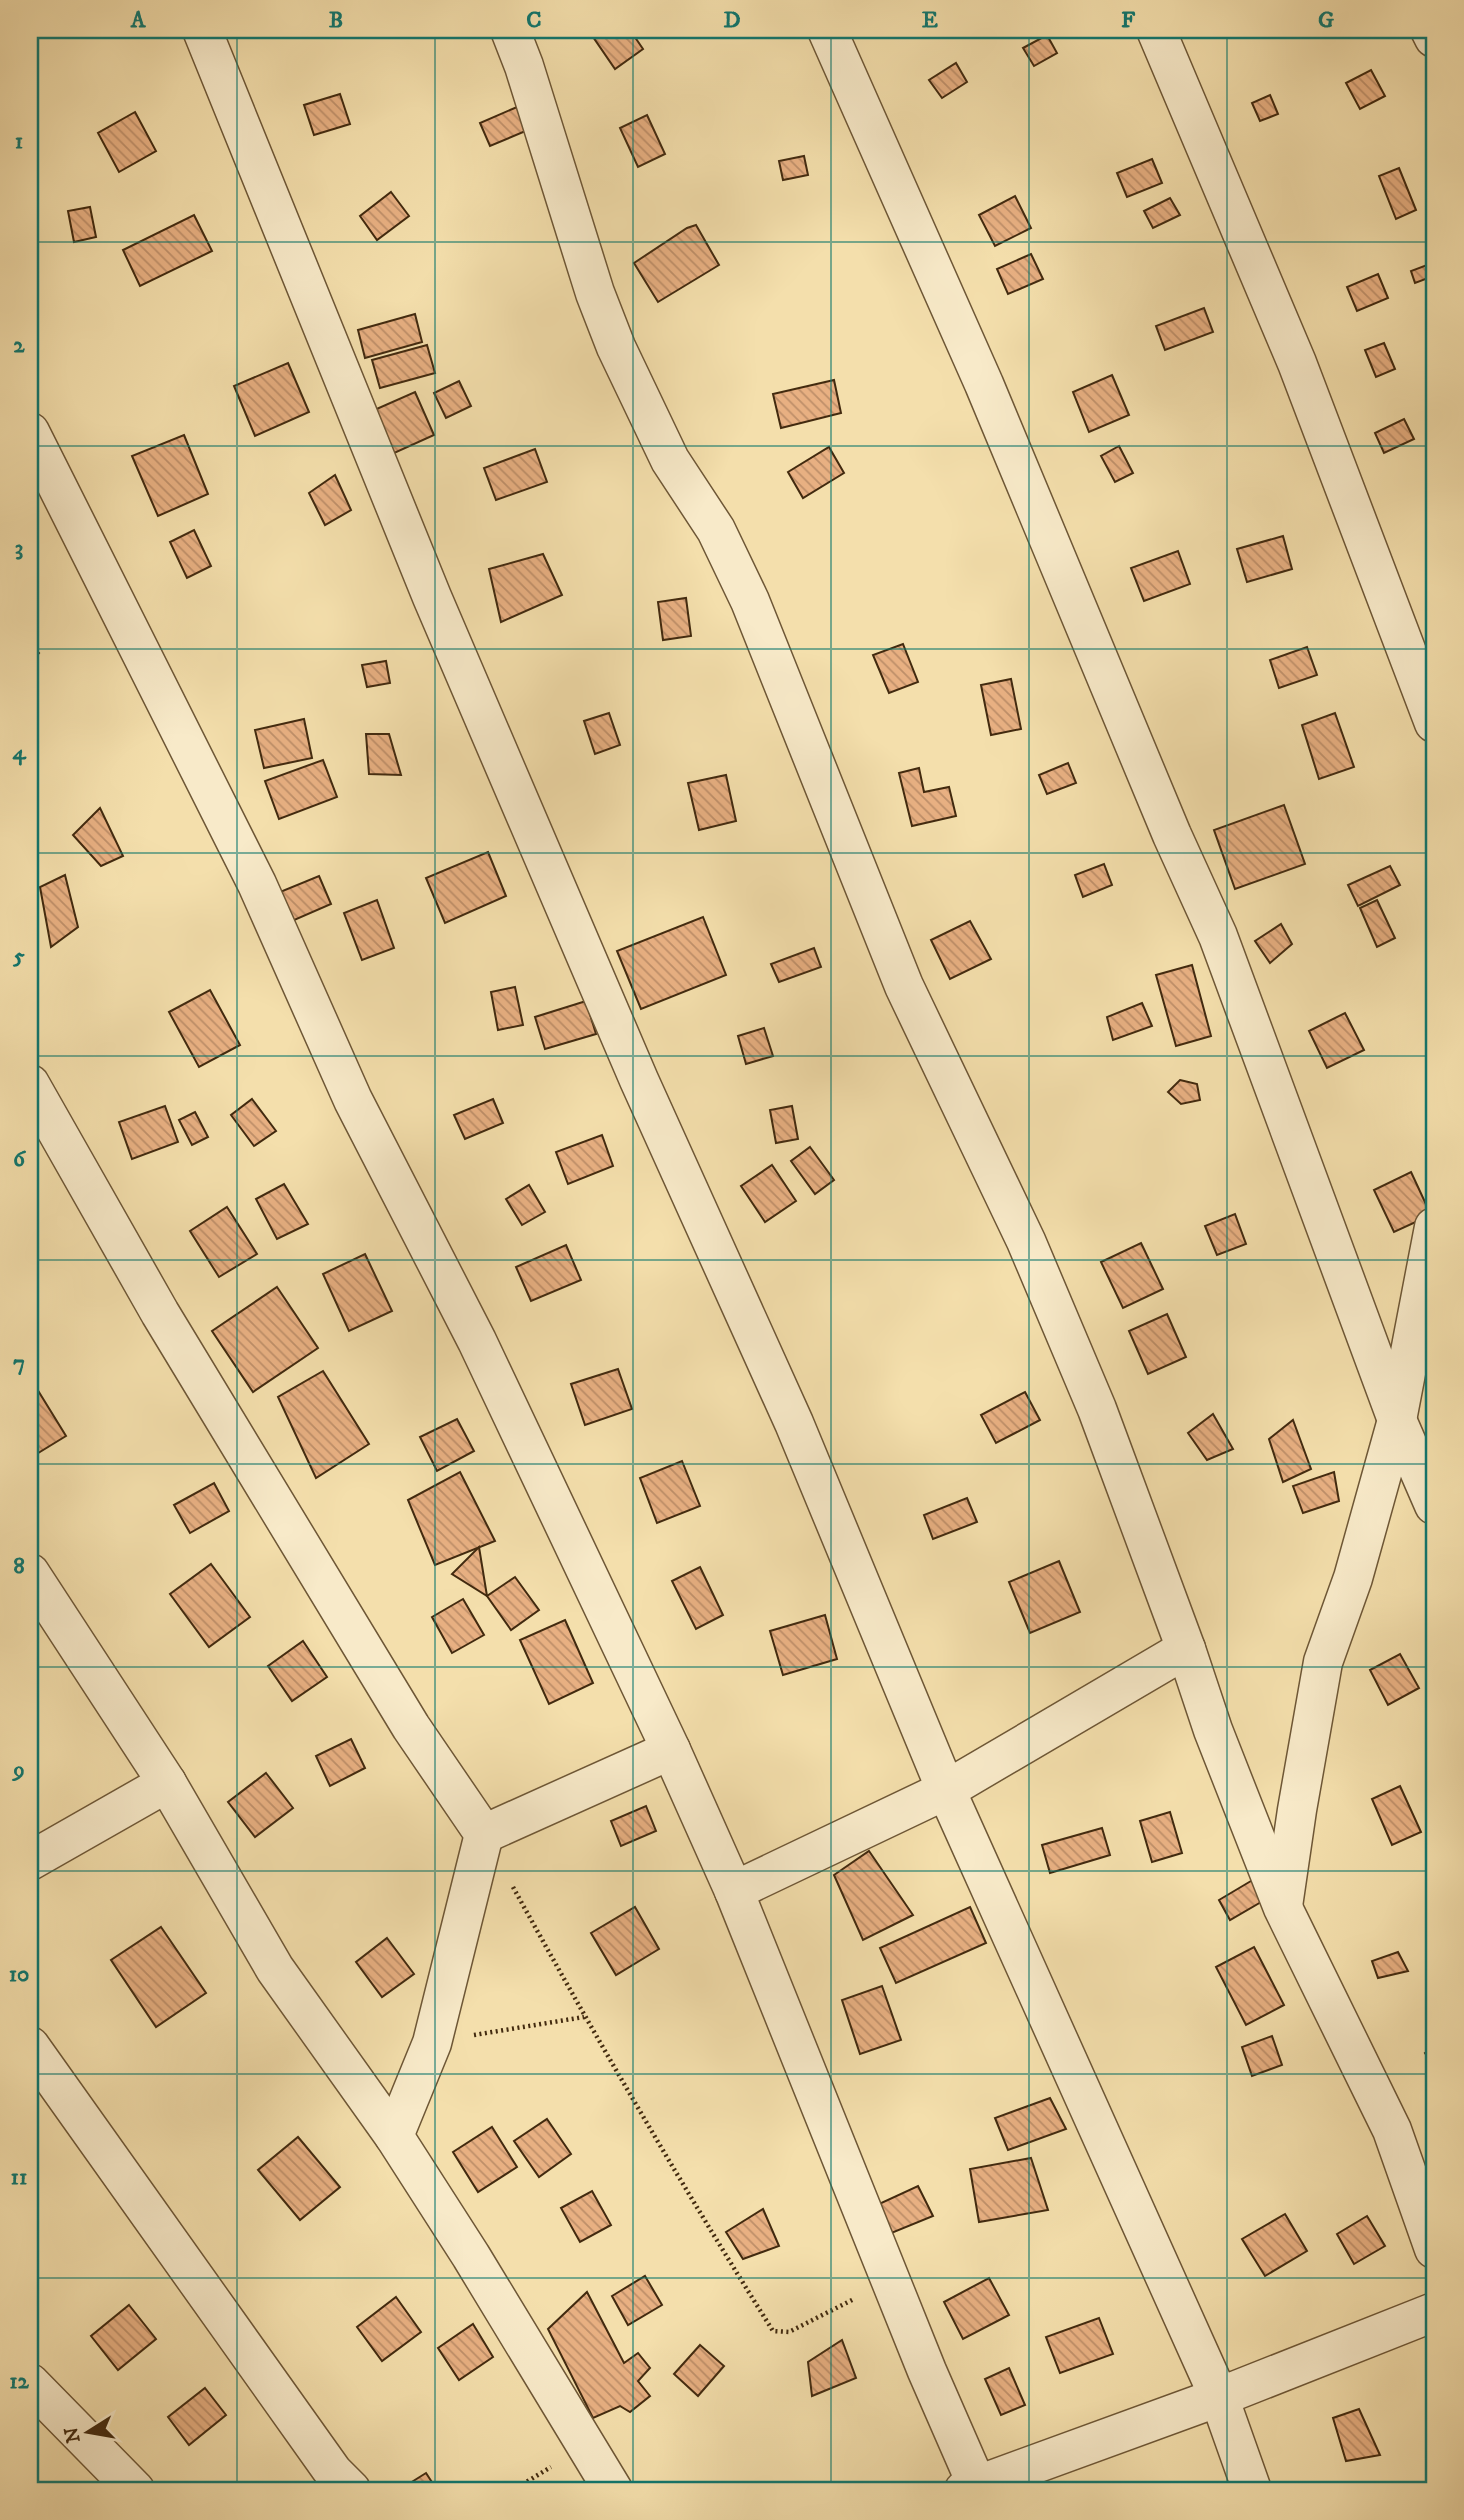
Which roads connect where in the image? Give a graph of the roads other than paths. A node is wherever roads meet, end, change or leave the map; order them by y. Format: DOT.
graph roads {
  1 [pos="202,30"];
  2 [pos="510,30"];
  3 [pos="827,30"];
  4 [pos="1156,30"];
  5 [pos="1430,30"];
  6 [pos="1434,38"];
  7 [pos="30,432"];
  8 [pos="1434,723"];
  9 [pos="30,1084"];
  10 [pos="1434,1227"];
  11 [pos="1396,1420"];
  12 [pos="1434,1505"];
  13 [pos="30,1573"];
  14 [pos="1186,1649"];
  15 [pos="671,1750"];
  16 [pos="167,1783"];
  17 [pos="946,1790"];
  18 [pos="484,1834"];
  19 [pos="30,1861"];
  20 [pos="734,1891"];
  21 [pos="1283,1908"];
  22 [pos="30,2046"];
  23 [pos="394,2136"];
  24 [pos="1434,2249"];
  25 [pos="1434,2312"];
  26 [pos="30,2383"];
  27 [pos="1219,2397"];
  28 [pos="974,2489"];
  29 [pos="135,2490"];
  30 [pos="351,2490"];
  31 [pos="613,2490"];
  32 [pos="1252,2490"];
  1 -- 17 [label="street"];
  2 -- 14 [label="street"];
  3 -- 11 [label="street"];
  4 -- 8 [label="street"];
  5 -- 6 [label="street"];
  7 -- 15 [label="street"];
  9 -- 18 [label="street"];
  10 -- 11 [label="street"];
  11 -- 12 [label="street"];
  11 -- 21 [label="street"];
  13 -- 16 [label="street"];
  14 -- 17 [label="street"];
  14 -- 21 [label="street"];
  15 -- 18 [label="street"];
  15 -- 20 [label="street"];
  16 -- 19 [label="street"];
  16 -- 23 [label="street"];
  17 -- 20 [label="street"];
  17 -- 27 [label="street"];
  18 -- 23 [label="street"];
  20 -- 28 [label="street"];
  21 -- 24 [label="street"];
  22 -- 30 [label="street"];
  23 -- 31 [label="street"];
  25 -- 27 [label="street"];
  26 -- 29 [label="street"];
  27 -- 28 [label="street"];
  27 -- 32 [label="street"];
}
